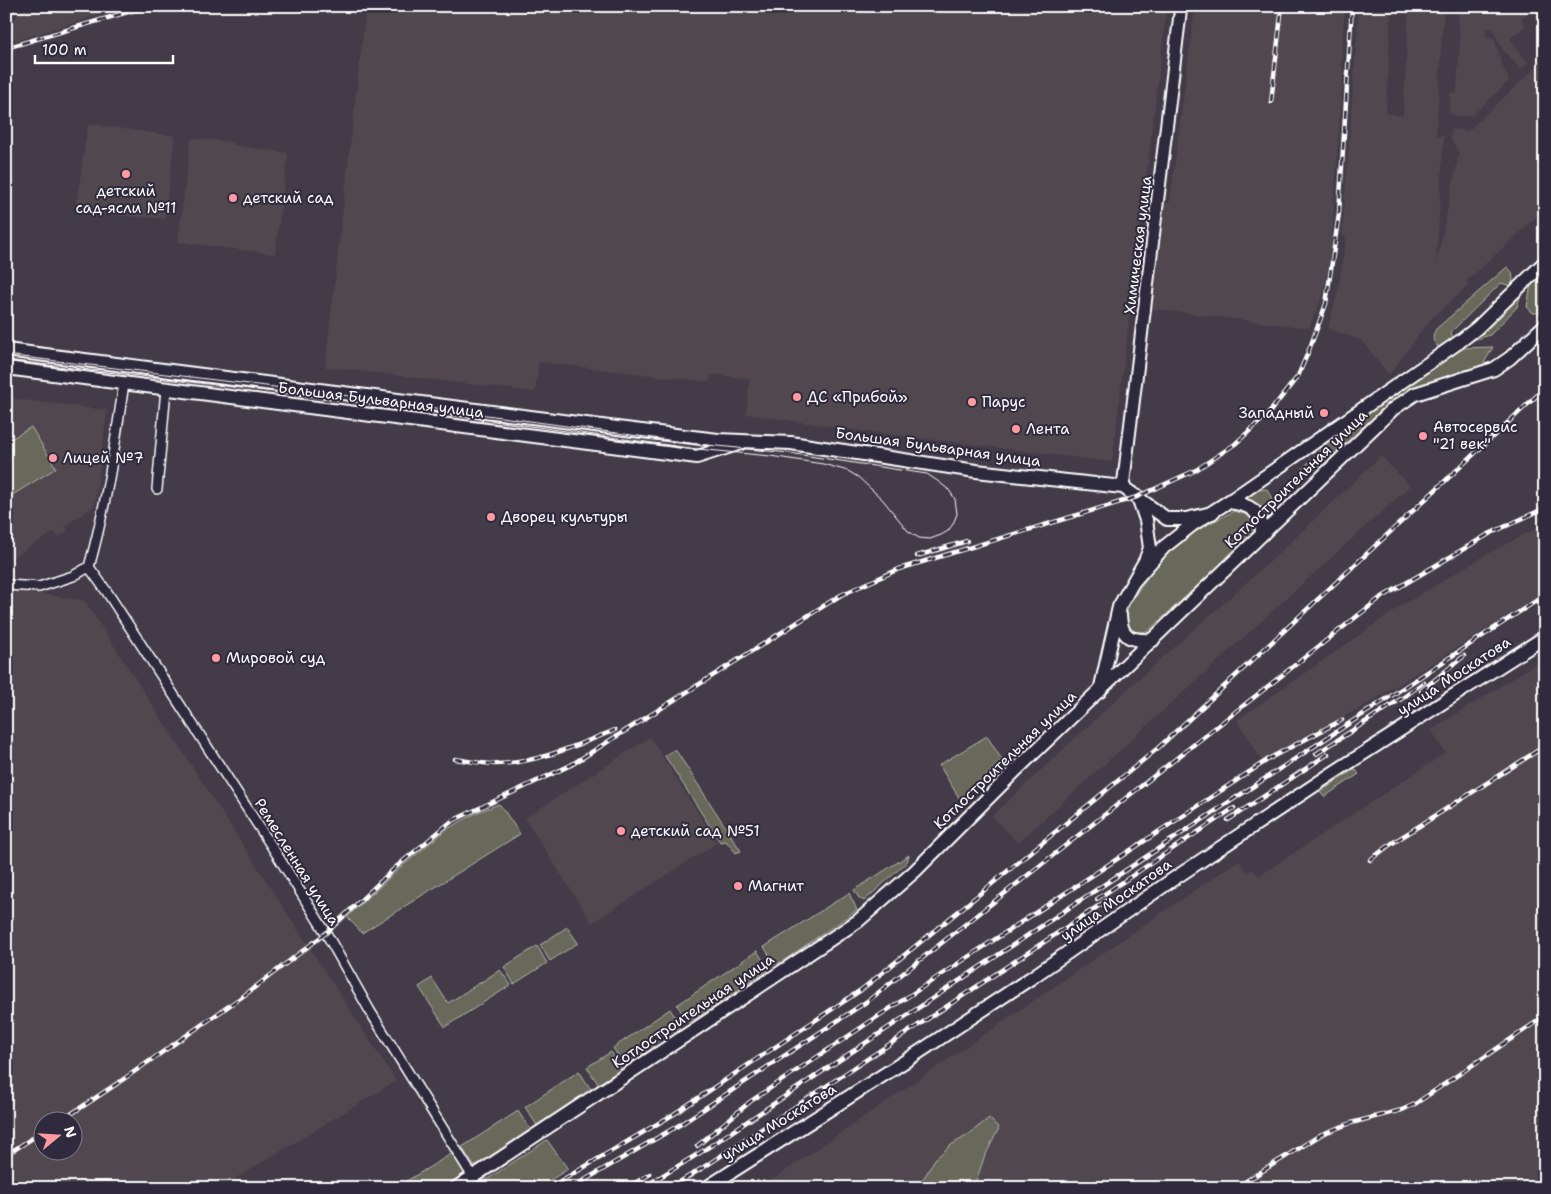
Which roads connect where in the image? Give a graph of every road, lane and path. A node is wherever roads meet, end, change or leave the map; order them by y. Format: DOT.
graph roads {
  1 [pos="1181,6"];
  2 [pos="1545,262"];
  3 [pos="1545,325"];
  4 [pos="6,350"];
  5 [pos="6,368"];
  6 [pos="124,383"];
  7 [pos="166,389"];
  8 [pos="748,440"];
  9 [pos="1123,487"];
  10 [pos="157,489"];
  11 [pos="1138,497"];
  12 [pos="1228,502"];
  13 [pos="1212,512"];
  14 [pos="1262,534"];
  15 [pos="89,567"];
  16 [pos="1134,581"];
  17 [pos="6,584"];
  18 [pos="1119,607"];
  19 [pos="1545,637"];
  20 [pos="1153,640"];
  21 [pos="1100,691"];
  22 [pos="474,1177"];
  23 [pos="456,1188"];
  24 [pos="706,1188"];
  1 -- 9 [label="street, Химическая улица"];
  2 -- 12 [label="main road, Котлостроительная улица"];
  3 -- 14 [label="main road, Котлостроительная улица"];
  4 -- 8 [label="main road, Большая Бульварная улица"];
  5 -- 6 [label="main road, Большая Бульварная улица"];
  6 -- 7 [label="main road, Большая Бульварная улица"];
  6 -- 15 [label="street"];
  7 -- 8 [label="main road, Большая Бульварная улица"];
  7 -- 10 [label="street"];
  8 -- 9 [label="main road, Большая Бульварная улица"];
  9 -- 11 [label="main road"];
  11 -- 13 [label="main road"];
  11 -- 16 [label="main road"];
  12 -- 13 [label="main road, Котлостроительная улица"];
  12 -- 14 [label="main road"];
  13 -- 16 [label="main road, Котлостроительная улица"];
  14 -- 20 [label="main road, Котлостроительная улица"];
  15 -- 17 [label="street"];
  15 -- 22 [label="street, Ремесленная улица"];
  16 -- 18 [label="main road"];
  18 -- 20 [label="main road"];
  18 -- 21 [label="main road"];
  19 -- 24 [label="main road, улица Москатова"];
  20 -- 21 [label="main road, Котлостроительная улица"];
  21 -- 22 [label="main road, Котлостроительная улица"];
  22 -- 23 [label="main road, Котлостроительная улица"];
}
